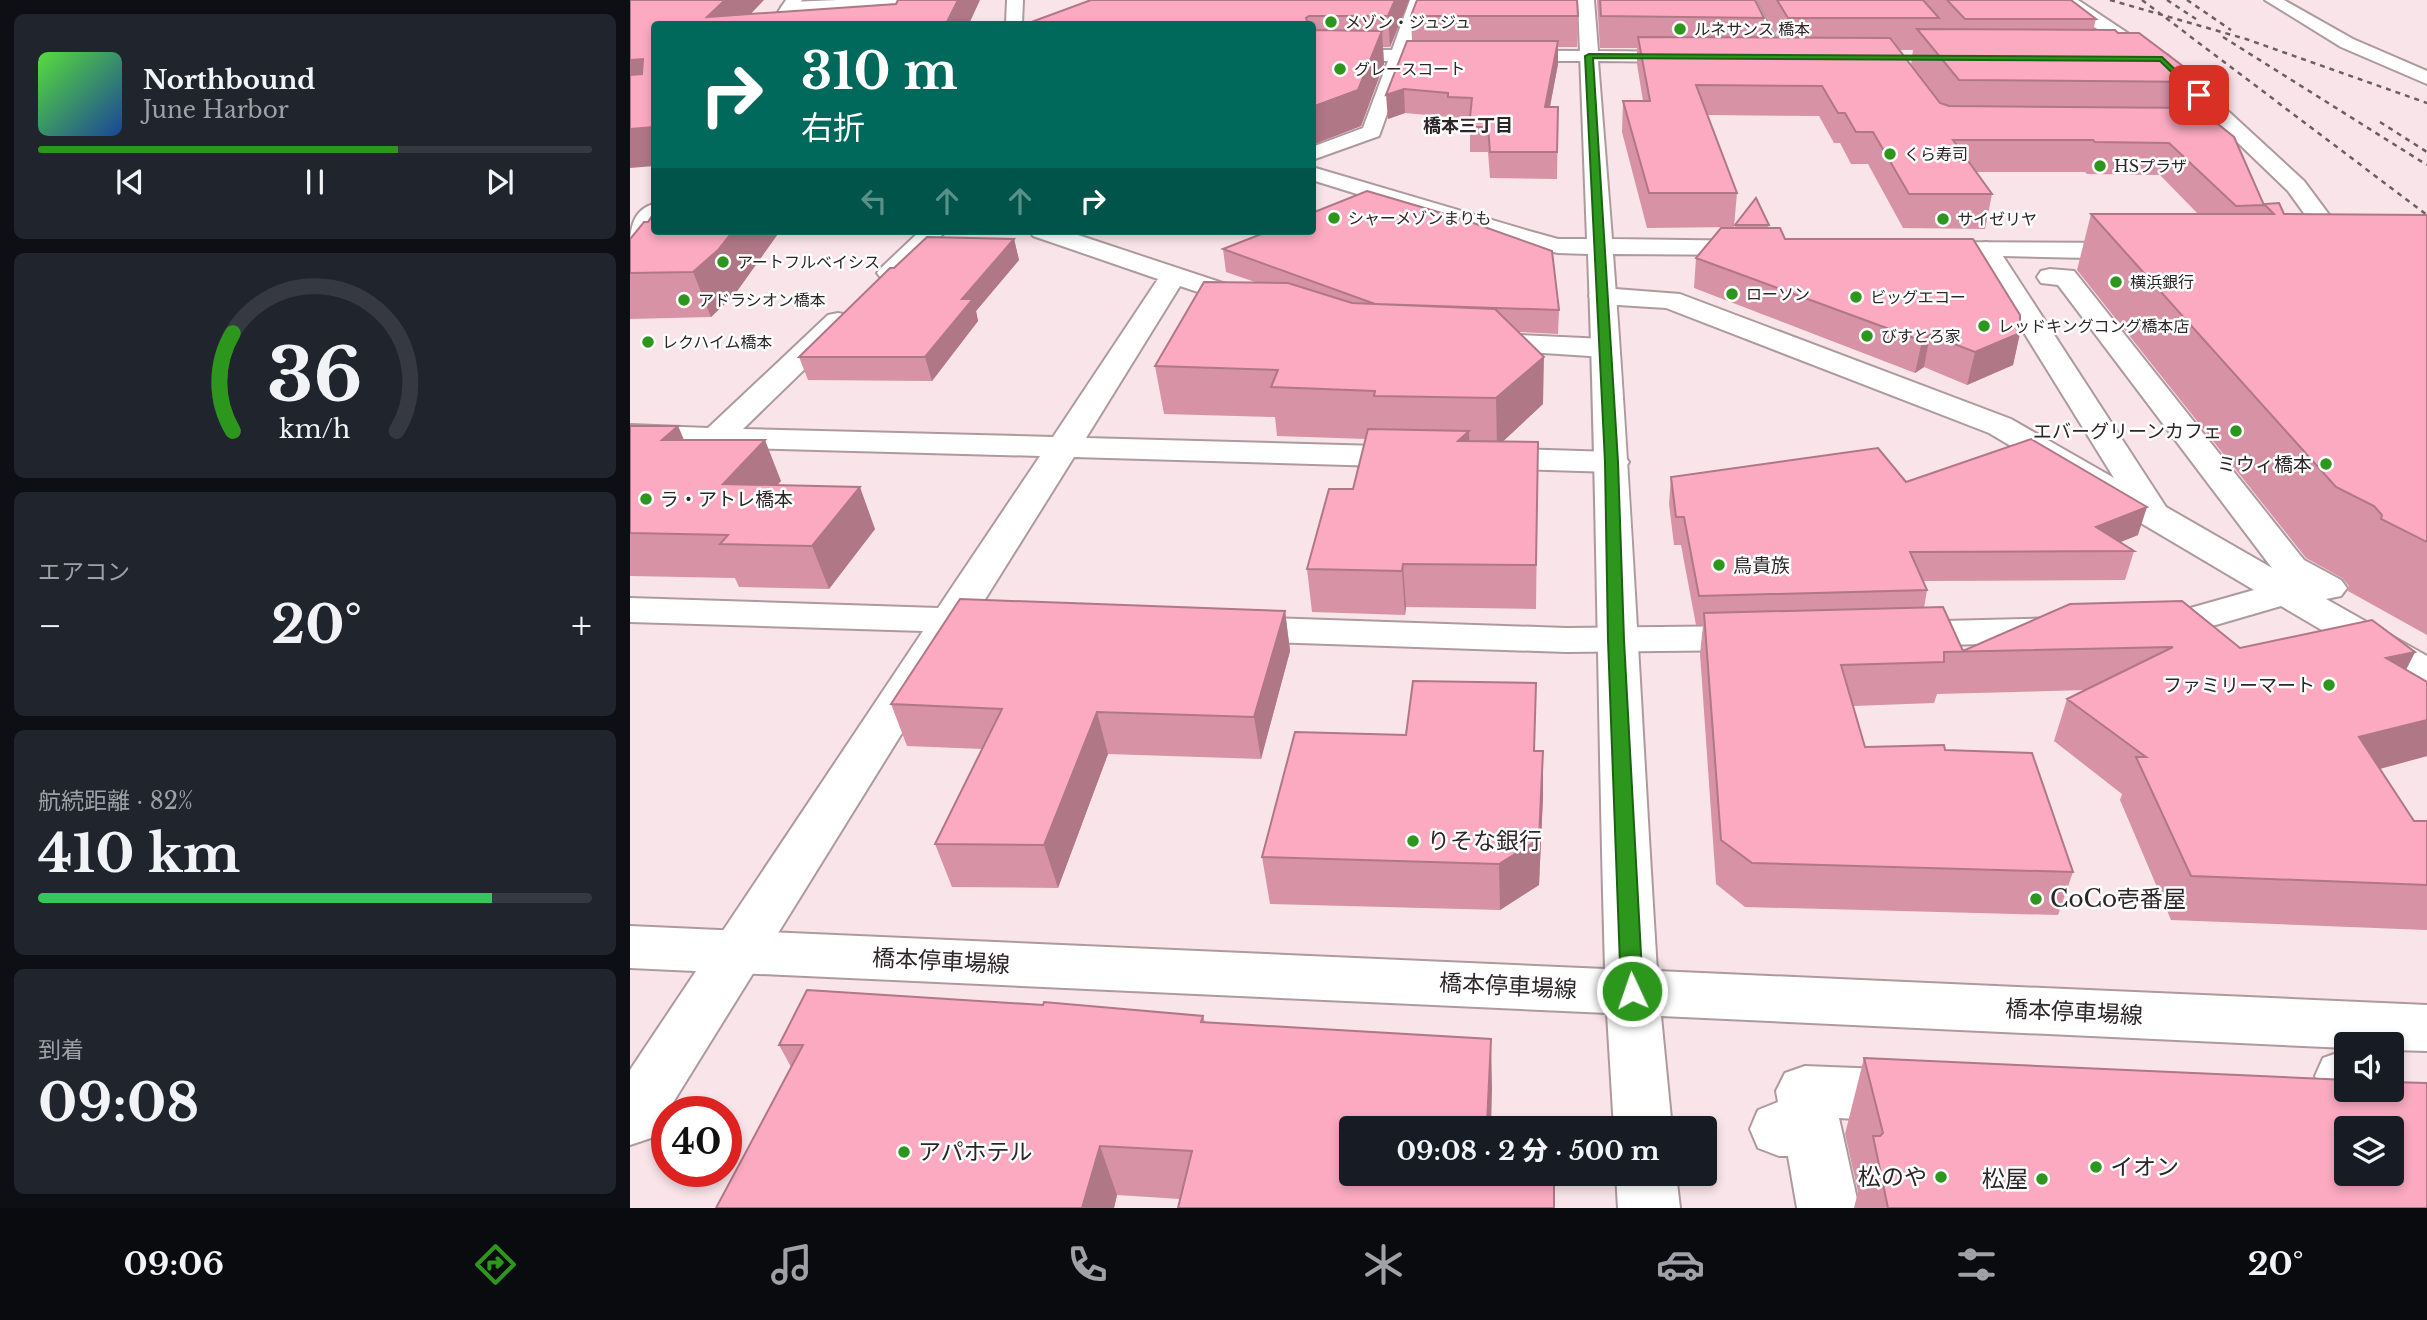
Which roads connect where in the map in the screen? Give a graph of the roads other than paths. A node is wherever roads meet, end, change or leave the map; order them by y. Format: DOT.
graph roads {
  1 [pos="938,0"];
  2 [pos="1015,0"];
  3 [pos="1418,0"];
  4 [pos="1586,0"];
  5 [pos="1748,0"];
  6 [pos="2068,0"];
  7 [pos="2273,0"];
  8 [pos="791,4"];
  9 [pos="780,21"];
  10 [pos="1014,21"];
  11 [pos="1316,55"];
  12 [pos="1399,55"];
  13 [pos="1589,56"];
  14 [pos="1707,57"];
  15 [pos="1776,57"];
  16 [pos="2427,78"];
  17 [pos="2210,130"];
  18 [pos="2235,130"];
  19 [pos="1316,153"];
  20 [pos="1316,174"];
  21 [pos="930,235"];
  22 [pos="1054,235"];
  23 [pos="1600,246"];
  24 [pos="1781,248"];
  25 [pos="1902,249"];
  26 [pos="2262,249"];
  27 [pos="1986,250"];
  28 [pos="2154,251"];
  29 [pos="1174,275"];
  30 [pos="2050,277"];
  31 [pos="1602,296"];
  32 [pos="1279,311"];
  33 [pos="1449,341"];
  34 [pos="1605,348"];
  35 [pos="630,435"];
  36 [pos="715,438"];
  37 [pos="1061,449"];
  38 [pos="1612,462"];
  39 [pos="2154,514"];
  40 [pos="2287,592"];
  41 [pos="630,610"];
  42 [pos="951,620"];
  43 [pos="1034,623"];
  44 [pos="1201,628"];
  45 [pos="1863,635"];
  46 [pos="1795,637"];
  47 [pos="1616,640"];
  48 [pos="2427,645"];
  49 [pos="2427,674"];
  50 [pos="630,947"];
  51 [pos="737,952"];
  52 [pos="1632,991"];
  53 [pos="2427,1028"];
  54 [pos="1953,1099"];
  55 [pos="1642,1116"];
  56 [pos="630,1119"];
  57 [pos="1647,1186"];
  58 [pos="1649,1208"];
  59 [pos="1828,1208"];
  1 -- 8 [label="street"];
  2 -- 10 [label="street"];
  3 -- 12 [label="street"];
  4 -- 13 [label="street"];
  5 -- 15 [label="street"];
  6 -- 18 [label="street"];
  7 -- 16 [label="street"];
  8 -- 9 [label="street"];
  11 -- 12 [label="street"];
  12 -- 13 [label="street"];
  12 -- 19 [label="street"];
  13 -- 14 [label="street"];
  13 -- 23 [label="street"];
  17 -- 18 [label="street"];
  18 -- 26 [label="street"];
  20 -- 23 [label="street"];
  21 -- 36 [label="street"];
  22 -- 29 [label="street"];
  23 -- 24 [label="street"];
  23 -- 31 [label="street"];
  25 -- 27 [label="street"];
  27 -- 28 [label="street"];
  27 -- 39 [label="street"];
  29 -- 32 [label="street"];
  29 -- 37 [label="street"];
  30 -- 48 [label="street"];
  31 -- 34 [label="street"];
  31 -- 39 [label="street"];
  33 -- 34 [label="street"];
  34 -- 38 [label="street"];
  35 -- 36 [label="street"];
  36 -- 37 [label="street"];
  37 -- 38 [label="street"];
  37 -- 42 [label="street"];
  38 -- 47 [label="street"];
  39 -- 40 [label="street"];
  40 -- 45 [label="street"];
  40 -- 49 [label="street"];
  41 -- 42 [label="street"];
  42 -- 43 [label="street"];
  42 -- 51 [label="street"];
  44 -- 47 [label="street"];
  46 -- 47 [label="street"];
  47 -- 52 [label="street"];
  50 -- 51 [label="street, 橋本停車場線"];
  51 -- 52 [label="street, 橋本停車場線"];
  51 -- 56 [label="street"];
  52 -- 53 [label="street, 橋本停車場線"];
  52 -- 55 [label="street"];
  54 -- 59 [label="street"];
  57 -- 58 [label="street"];
}
